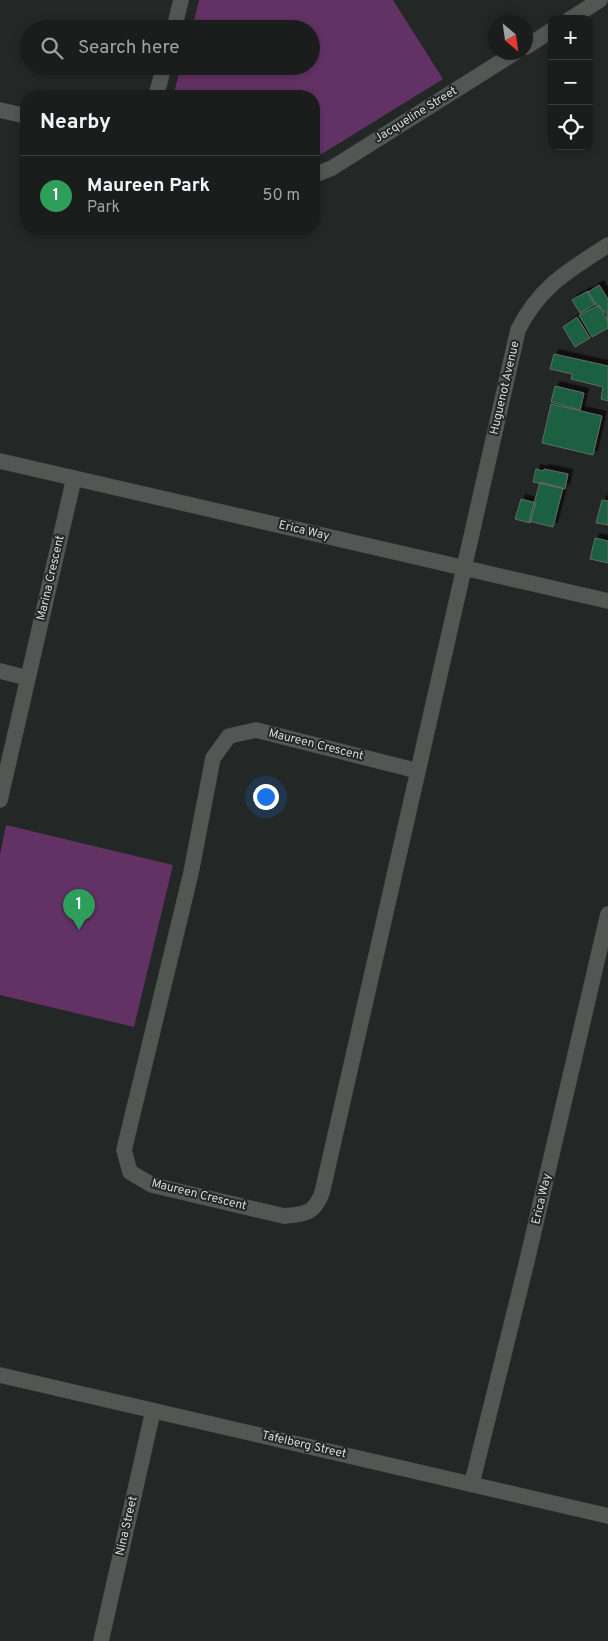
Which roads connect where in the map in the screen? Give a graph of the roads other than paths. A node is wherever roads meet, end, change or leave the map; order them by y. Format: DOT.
graph roads {
  1 [pos="181,0"];
  2 [pos="600,0"];
  3 [pos="576,15"];
  4 [pos="176,20"];
  5 [pos="548,33"];
  6 [pos="533,42"];
  7 [pos="503,60"];
  8 [pos="162,75"];
  9 [pos="158,90"];
  10 [pos="0,110"];
  11 [pos="20,115"];
  12 [pos="320,172"];
  13 [pos="608,245"];
  14 [pos="0,460"];
  15 [pos="74,478"];
  16 [pos="464,568"];
  17 [pos="608,601"];
  18 [pos="0,671"];
  19 [pos="28,678"];
  20 [pos="418,771"];
  21 [pos="0,800"];
  22 [pos="608,914"];
  23 [pos="0,1375"];
  24 [pos="153,1411"];
  25 [pos="472,1483"];
  26 [pos="608,1516"];
  27 [pos="101,1641"];
  1 -- 4 [label="street"];
  2 -- 3 [label="street"];
  5 -- 6 [label="street"];
  7 -- 12 [label="street, Jacqueline Street"];
  8 -- 9 [label="street"];
  10 -- 11 [label="street"];
  13 -- 16 [label="street, Huguenot Avenue"];
  14 -- 15 [label="street, Erica Way"];
  15 -- 16 [label="street, Erica Way"];
  15 -- 19 [label="street, Marina Crescent"];
  16 -- 17 [label="street, Erica Way"];
  16 -- 20 [label="street, Maureen Crescent"];
  18 -- 19 [label="street"];
  19 -- 21 [label="street, Marina Crescent"];
  20 -- 20 [label="street, Maureen Crescent"];
  22 -- 25 [label="street, Erica Way"];
  23 -- 24 [label="street, Tafelberg Street"];
  24 -- 25 [label="street, Tafelberg Street"];
  24 -- 27 [label="street, Nina Street"];
  25 -- 26 [label="street, Tafelberg Street"];
}
